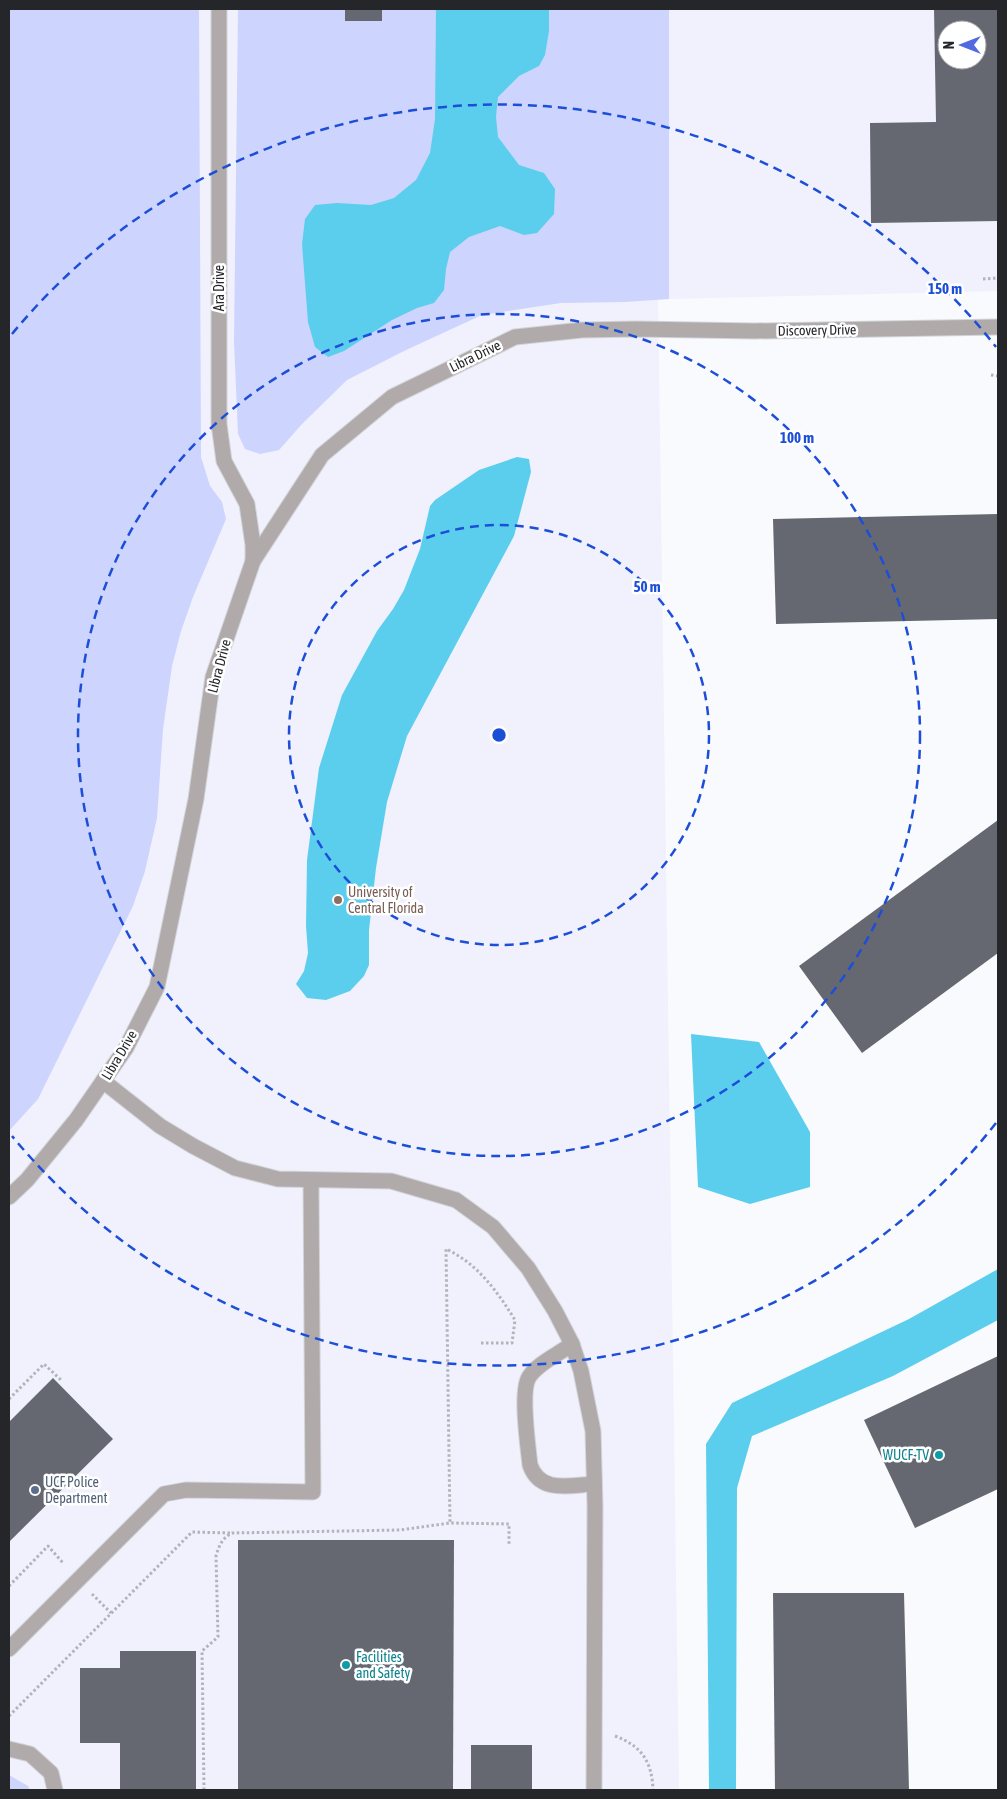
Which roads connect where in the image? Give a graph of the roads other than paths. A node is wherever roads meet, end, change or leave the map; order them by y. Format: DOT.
graph roads {
  1 [pos="219,9"];
  2 [pos="998,327"];
  3 [pos="636,328"];
  4 [pos="253,561"];
  5 [pos="103,1081"];
  6 [pos="311,1180"];
  7 [pos="9,1197"];
  8 [pos="572,1344"];
  9 [pos="594,1484"];
  10 [pos="9,1649"];
  11 [pos="9,1750"];
  12 [pos="55,1790"];
  13 [pos="594,1790"];
  1 -- 4 [label="street, Ara Drive"];
  2 -- 3 [label="street, Discovery Drive"];
  3 -- 4 [label="street, Libra Drive"];
  4 -- 5 [label="street, Libra Drive"];
  5 -- 6 [label="street"];
  5 -- 7 [label="street, Libra Drive"];
  6 -- 8 [label="street"];
  6 -- 10 [label="street"];
  8 -- 9 [label="street"];
  8 -- 9 [label="street"];
  9 -- 13 [label="street"];
  11 -- 12 [label="street"];
}
